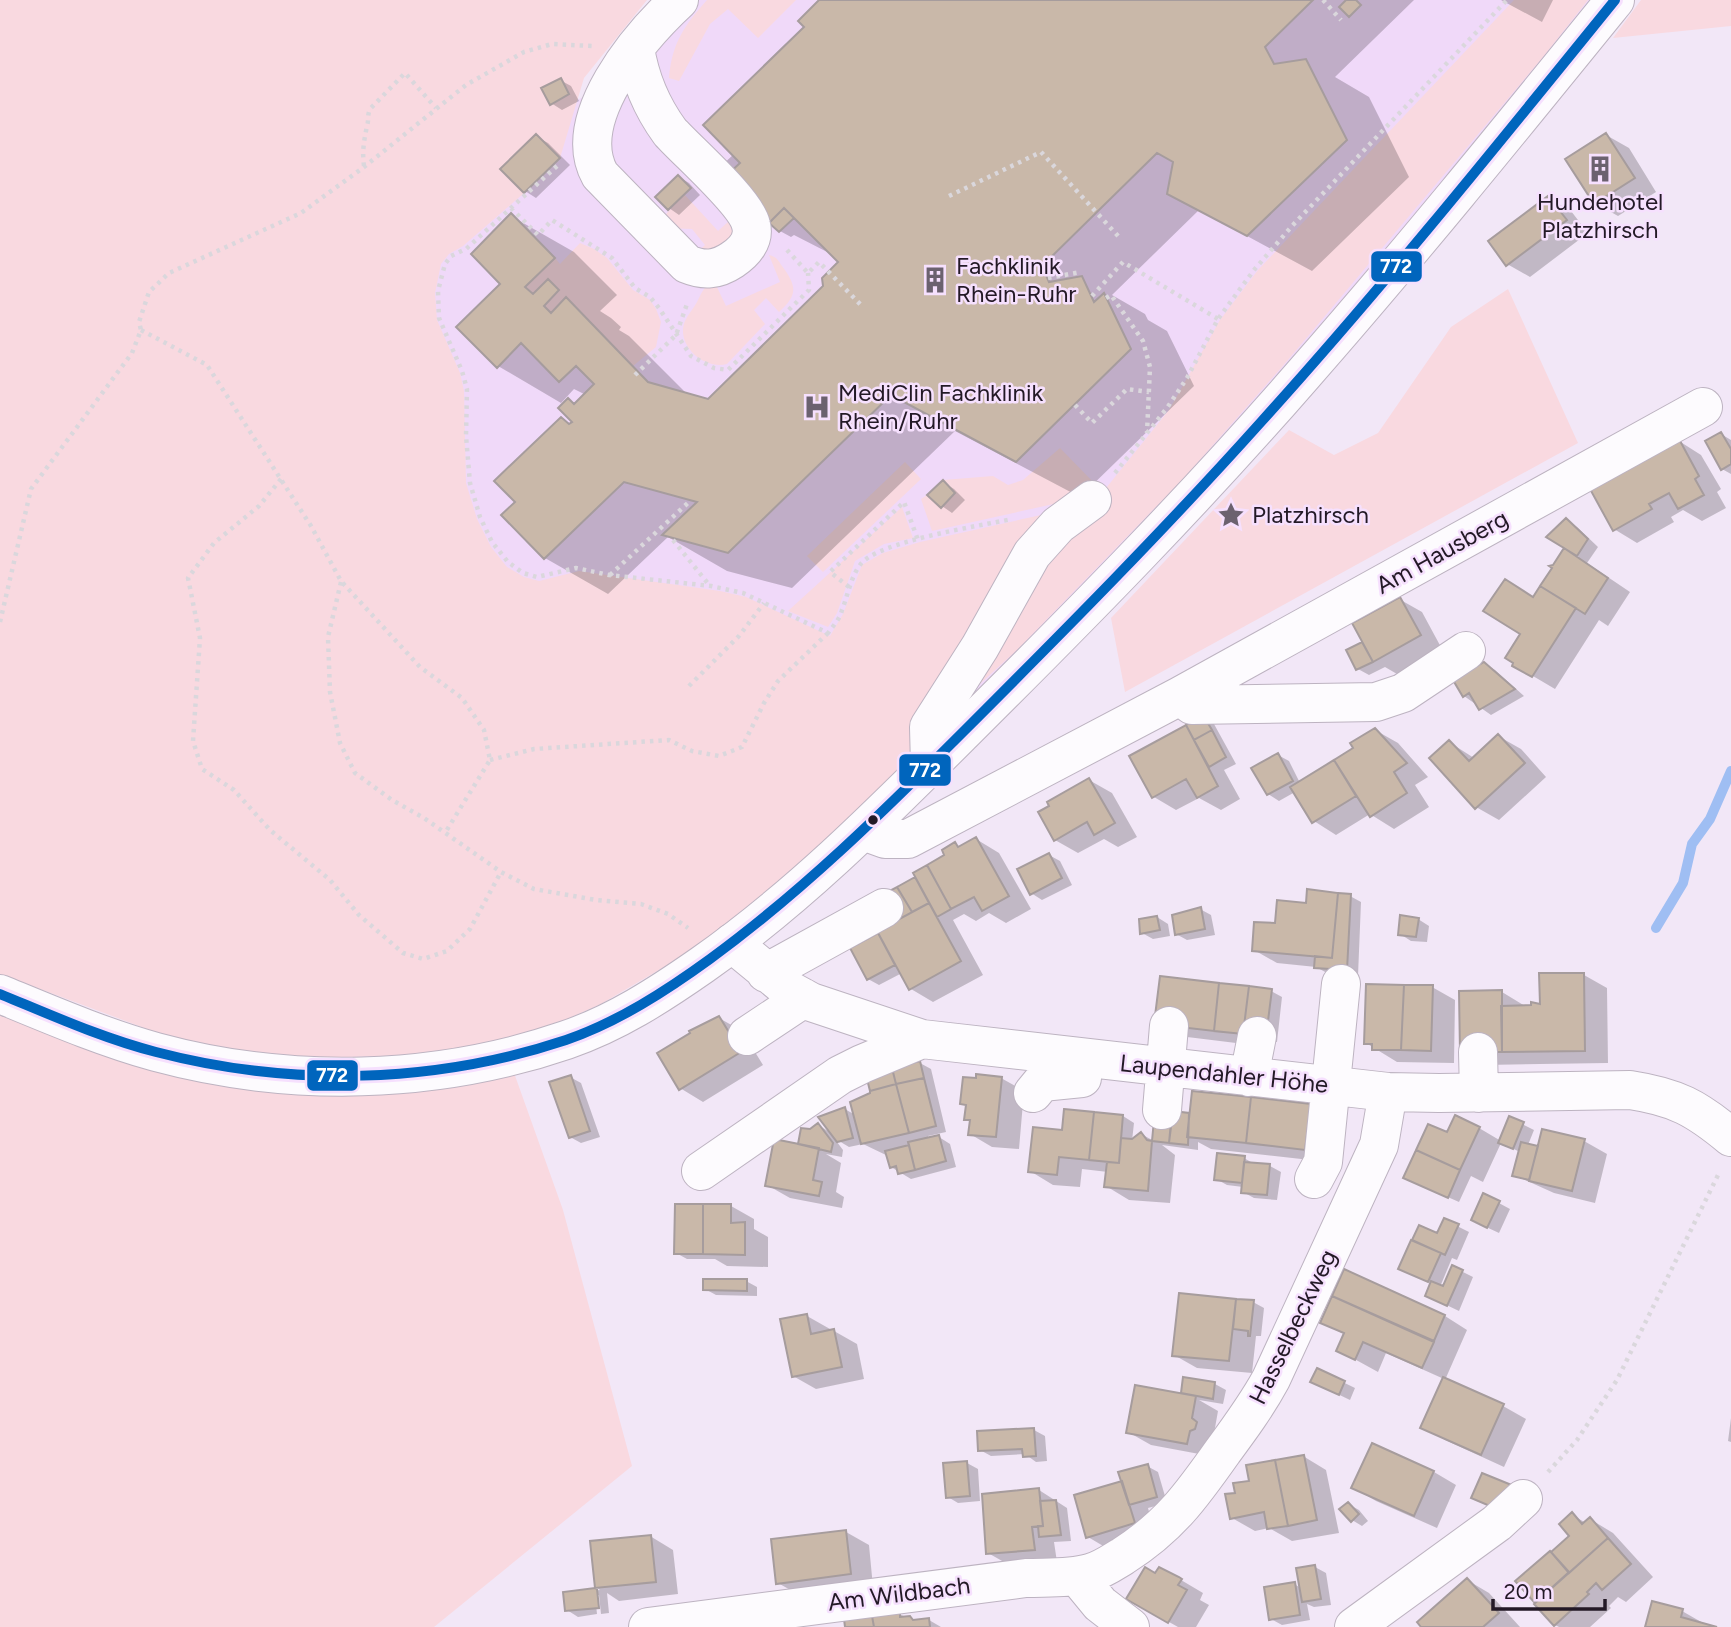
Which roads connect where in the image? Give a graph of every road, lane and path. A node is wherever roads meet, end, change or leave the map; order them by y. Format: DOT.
graph roads {
  1 [pos="678,0"];
  2 [pos="1322,0"];
  3 [pos="1507,0"];
  4 [pos="1615,0"];
  5 [pos="1340,20"];
  6 [pos="635,48"];
  7 [pos="436,108"];
  8 [pos="591,147"];
  9 [pos="364,167"];
  10 [pos="949,196"];
  11 [pos="1119,237"];
  12 [pos="751,238"];
  13 [pos="699,269"];
  14 [pos="1081,272"];
  15 [pos="1048,278"];
  16 [pos="1092,296"];
  17 [pos="1106,299"];
  18 [pos="861,305"];
  19 [pos="1217,319"];
  20 [pos="141,330"];
  21 [pos="635,375"];
  22 [pos="1149,392"];
  23 [pos="1075,405"];
  24 [pos="1703,407"];
  25 [pos="1147,434"];
  26 [pos="281,479"];
  27 [pos="1092,500"];
  28 [pos="690,501"];
  29 [pos="1025,516"];
  30 [pos="673,540"];
  31 [pos="918,540"];
  32 [pos="609,575"];
  33 [pos="341,581"];
  34 [pos="711,586"];
  35 [pos="849,587"];
  36 [pos="764,603"];
  37 [pos="0,622"];
  38 [pos="828,633"];
  39 [pos="1466,651"];
  40 [pos="688,686"];
  41 [pos="1180,696"];
  42 [pos="490,760"];
  43 [pos="930,765"];
  44 [pos="863,831"];
  45 [pos="445,833"];
  46 [pos="501,872"];
  47 [pos="884,908"];
  48 [pos="727,947"];
  49 [pos="766,973"];
  50 [pos="1341,984"];
  51 [pos="0,994"];
  52 [pos="804,998"];
  53 [pos="1169,1026"];
  54 [pos="747,1036"];
  55 [pos="1257,1036"];
  56 [pos="922,1039"];
  57 [pos="1013,1050"];
  58 [pos="1478,1052"];
  59 [pos="1083,1058"];
  60 [pos="1249,1077"];
  61 [pos="1407,1081"];
  62 [pos="1152,1084"];
  63 [pos="1332,1086"];
  64 [pos="1479,1093"];
  65 [pos="1726,1132"];
  66 [pos="701,1171"];
  67 [pos="1314,1179"];
  68 [pos="1523,1499"];
  69 [pos="1077,1576"];
  70 [pos="649,1627"];
  71 [pos="1130,1627"];
  72 [pos="1353,1627"];
  1 -- 6 [label="street"];
  2 -- 5 [label="path"];
  3 -- 19 [label="path"];
  4 -- 43 [label="street"];
  6 -- 7 [label="path"];
  6 -- 8 [label="street"];
  6 -- 12 [label="street"];
  7 -- 9 [label="path"];
  7 -- 9 [label="path"];
  8 -- 13 [label="street"];
  8 -- 32 [label="path"];
  9 -- 20 [label="path"];
  10 -- 11 [label="path"];
  12 -- 13 [label="street"];
  12 -- 18 [label="path"];
  13 -- 21 [label="path"];
  14 -- 15 [label="path"];
  16 -- 19 [label="path"];
  17 -- 22 [label="path"];
  19 -- 25 [label="path"];
  20 -- 26 [label="path"];
  20 -- 37 [label="path"];
  22 -- 23 [label="path"];
  22 -- 25 [label="path"];
  24 -- 41 [label="street, Am Hausberg"];
  25 -- 27 [label="path"];
  26 -- 33 [label="path"];
  26 -- 46 [label="path"];
  27 -- 43 [label="street"];
  28 -- 32 [label="path"];
  29 -- 31 [label="path"];
  30 -- 34 [label="path"];
  31 -- 35 [label="path"];
  31 -- 35 [label="path"];
  32 -- 34 [label="path"];
  33 -- 42 [label="path"];
  33 -- 45 [label="path"];
  34 -- 36 [label="path"];
  35 -- 38 [label="path"];
  36 -- 38 [label="path"];
  36 -- 40 [label="path"];
  38 -- 42 [label="path"];
  39 -- 41 [label="street"];
  41 -- 44 [label="street, Am Hausberg"];
  42 -- 45 [label="path"];
  43 -- 44 [label="street"];
  44 -- 48 [label="street"];
  45 -- 46 [label="path"];
  46 -- 48 [label="path"];
  47 -- 49 [label="street"];
  48 -- 49 [label="street, Laupendahler Höhe"];
  48 -- 51 [label="street"];
  49 -- 52 [label="street, Laupendahler Höhe"];
  50 -- 63 [label="street"];
  52 -- 54 [label="street"];
  52 -- 56 [label="street, Laupendahler Höhe"];
  53 -- 62 [label="street"];
  55 -- 60 [label="street"];
  56 -- 57 [label="street, Laupendahler Höhe"];
  56 -- 66 [label="street"];
  57 -- 59 [label="street, Laupendahler Höhe"];
  57 -- 59 [label="street"];
  58 -- 64 [label="street"];
  59 -- 62 [label="street, Laupendahler Höhe"];
  60 -- 62 [label="street, Laupendahler Höhe"];
  60 -- 63 [label="street, Laupendahler Höhe"];
  61 -- 63 [label="street, Laupendahler Höhe"];
  61 -- 64 [label="street, Laupendahler Höhe"];
  61 -- 69 [label="street, Hasselbeckweg"];
  63 -- 67 [label="street"];
  64 -- 65 [label="street, Laupendahler Höhe"];
  65 -- 68 [label="path"];
  68 -- 72 [label="street"];
  69 -- 70 [label="street, Am Wildbach"];
  69 -- 71 [label="street"];
}
